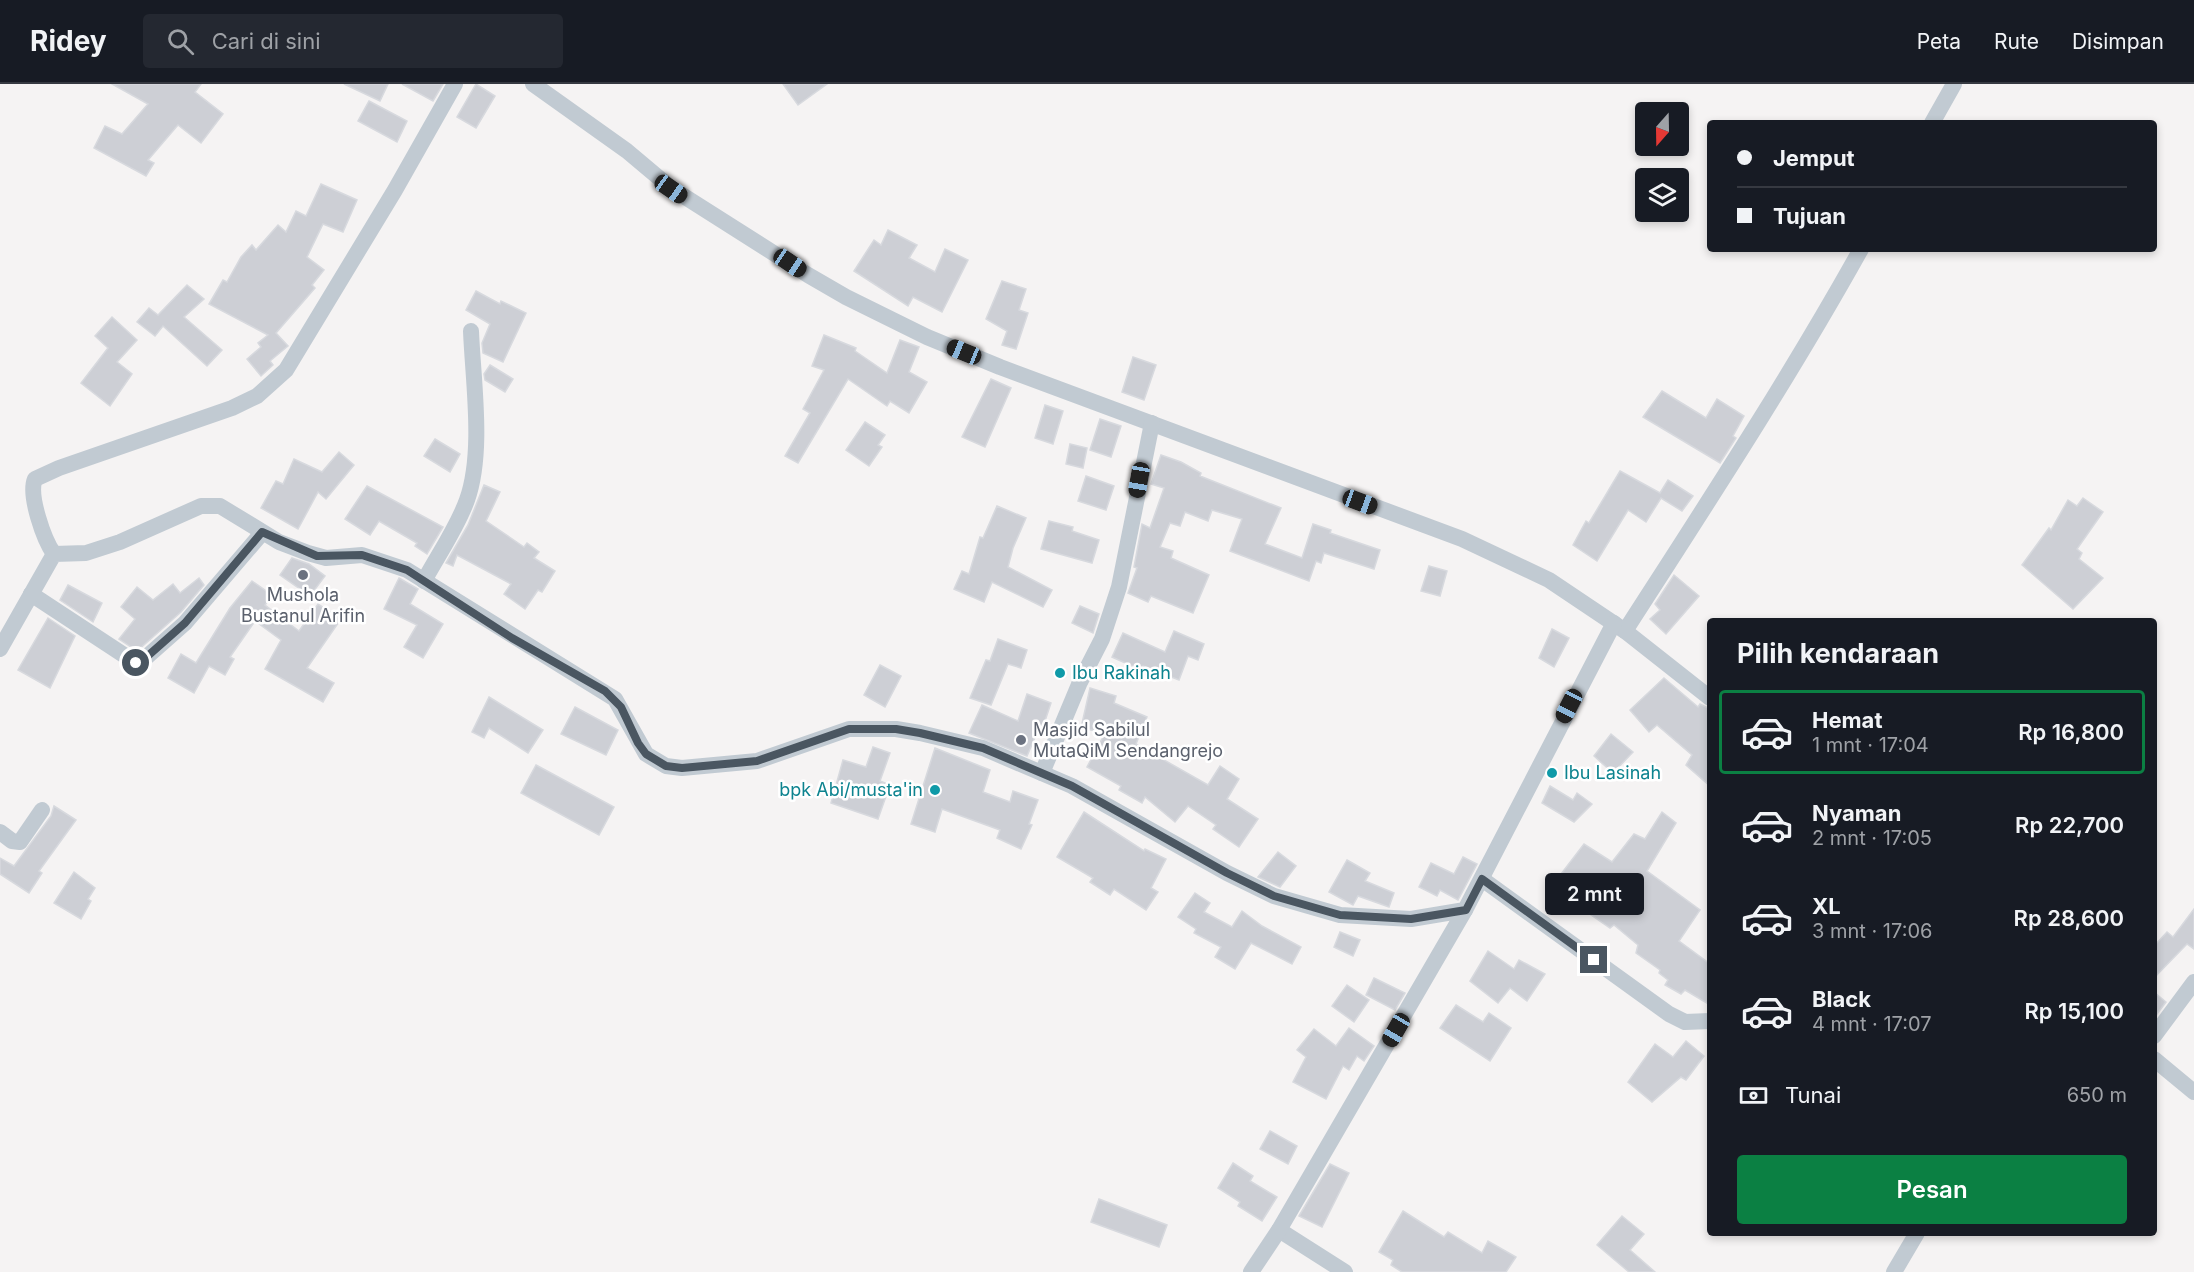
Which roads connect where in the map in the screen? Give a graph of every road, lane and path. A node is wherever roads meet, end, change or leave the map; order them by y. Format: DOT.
graph roads {
  1 [pos="455,84"];
  2 [pos="533,84"];
  3 [pos="1954,84"];
  4 [pos="1934,120"];
  5 [pos="1859,252"];
  6 [pos="471,331"];
  7 [pos="1152,423"];
  8 [pos="262,532"];
  9 [pos="51,550"];
  10 [pos="424,581"];
  11 [pos="31,594"];
  12 [pos="1619,627"];
  13 [pos="0,649"];
  14 [pos="1707,696"];
  15 [pos="1042,773"];
  16 [pos="42,810"];
  17 [pos="0,832"];
  18 [pos="1482,879"];
  19 [pos="1466,910"];
  20 [pos="2194,982"];
  21 [pos="1707,1022"];
  22 [pos="2157,1032"];
  23 [pos="2157,1061"];
  24 [pos="2194,1092"];
  25 [pos="1279,1230"];
  26 [pos="1915,1236"];
  27 [pos="1251,1272"];
  28 [pos="1345,1272"];
  29 [pos="1894,1272"];
  1 -- 9 [label="street"];
  2 -- 7 [label="street"];
  3 -- 4 [label="street"];
  5 -- 12 [label="street"];
  6 -- 10 [label="street"];
  7 -- 12 [label="street"];
  7 -- 15 [label="street"];
  8 -- 9 [label="street"];
  8 -- 10 [label="street"];
  8 -- 11 [label="street"];
  9 -- 11 [label="street"];
  10 -- 15 [label="street"];
  11 -- 13 [label="street"];
  12 -- 14 [label="street"];
  12 -- 18 [label="street"];
  15 -- 19 [label="street"];
  16 -- 17 [label="street"];
  18 -- 19 [label="street"];
  18 -- 21 [label="street"];
  19 -- 25 [label="street"];
  20 -- 22 [label="street"];
  23 -- 24 [label="street"];
  25 -- 27 [label="street"];
  25 -- 28 [label="street"];
  26 -- 29 [label="street"];
}
